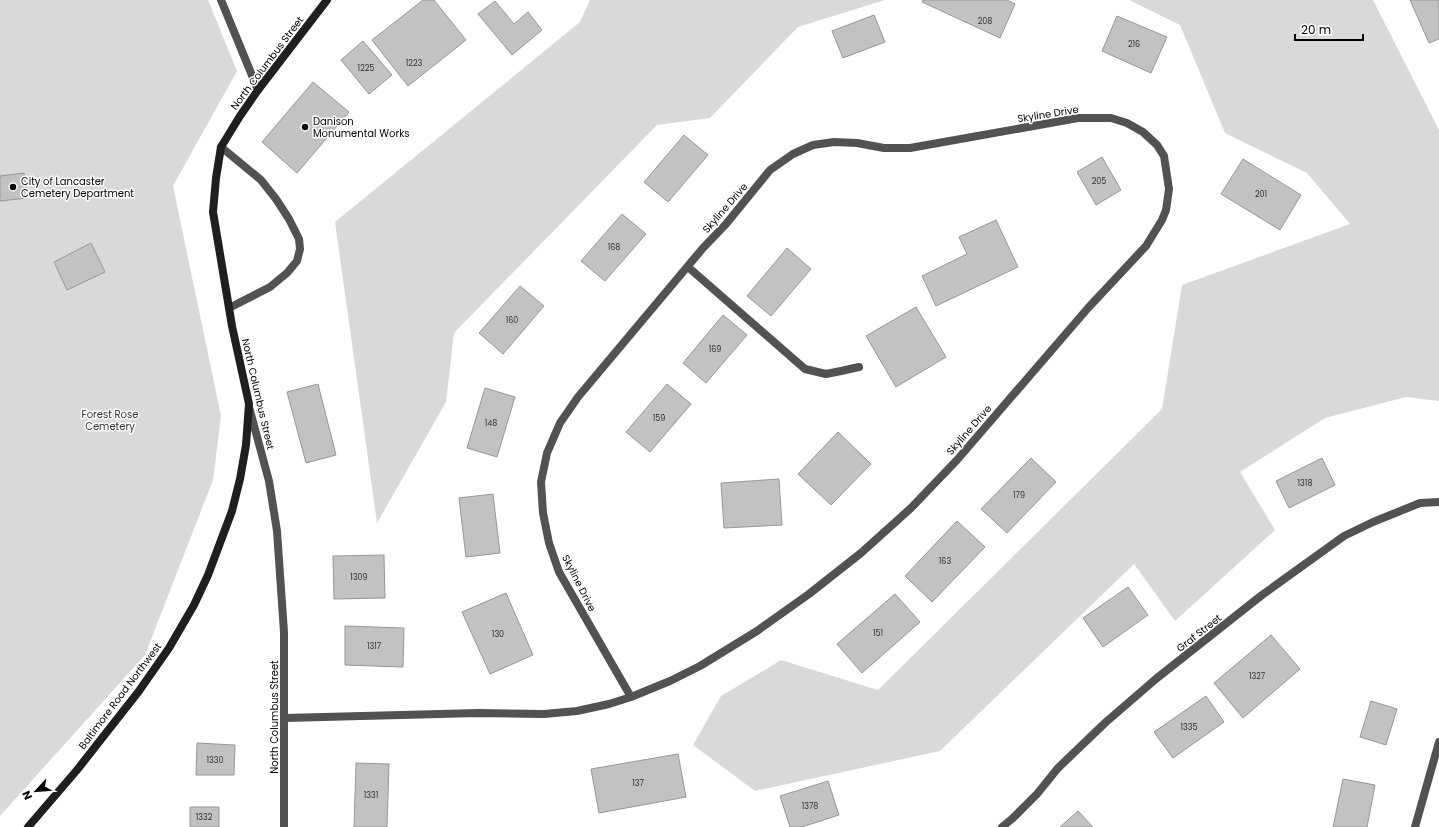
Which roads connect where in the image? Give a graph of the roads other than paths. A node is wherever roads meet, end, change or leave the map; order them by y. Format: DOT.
graph roads {
  1 [pos="221,0"];
  2 [pos="327,0"];
  3 [pos="258,90"];
  4 [pos="221,147"];
  5 [pos="688,267"];
  6 [pos="229,308"];
  7 [pos="859,366"];
  8 [pos="248,404"];
  9 [pos="1439,502"];
  10 [pos="631,697"];
  11 [pos="285,718"];
  12 [pos="1439,742"];
  13 [pos="28,827"];
  14 [pos="284,827"];
  15 [pos="1002,827"];
  16 [pos="1415,827"];
  1 -- 3 [label="street"];
  2 -- 3 [label="main road, North Columbus Street"];
  3 -- 4 [label="main road, North Columbus Street"];
  4 -- 6 [label="main road, North Columbus Street"];
  4 -- 6 [label="street"];
  5 -- 7 [label="street"];
  5 -- 10 [label="street, Skyline Drive"];
  5 -- 10 [label="street, Skyline Drive"];
  6 -- 8 [label="main road, North Columbus Street"];
  8 -- 11 [label="street, North Columbus Street"];
  8 -- 13 [label="main road, Baltimore Road Northwest"];
  9 -- 15 [label="street, Graf Street"];
  10 -- 11 [label="street, Skyline Drive"];
  11 -- 14 [label="street, North Columbus Street"];
  12 -- 16 [label="street"];
}
